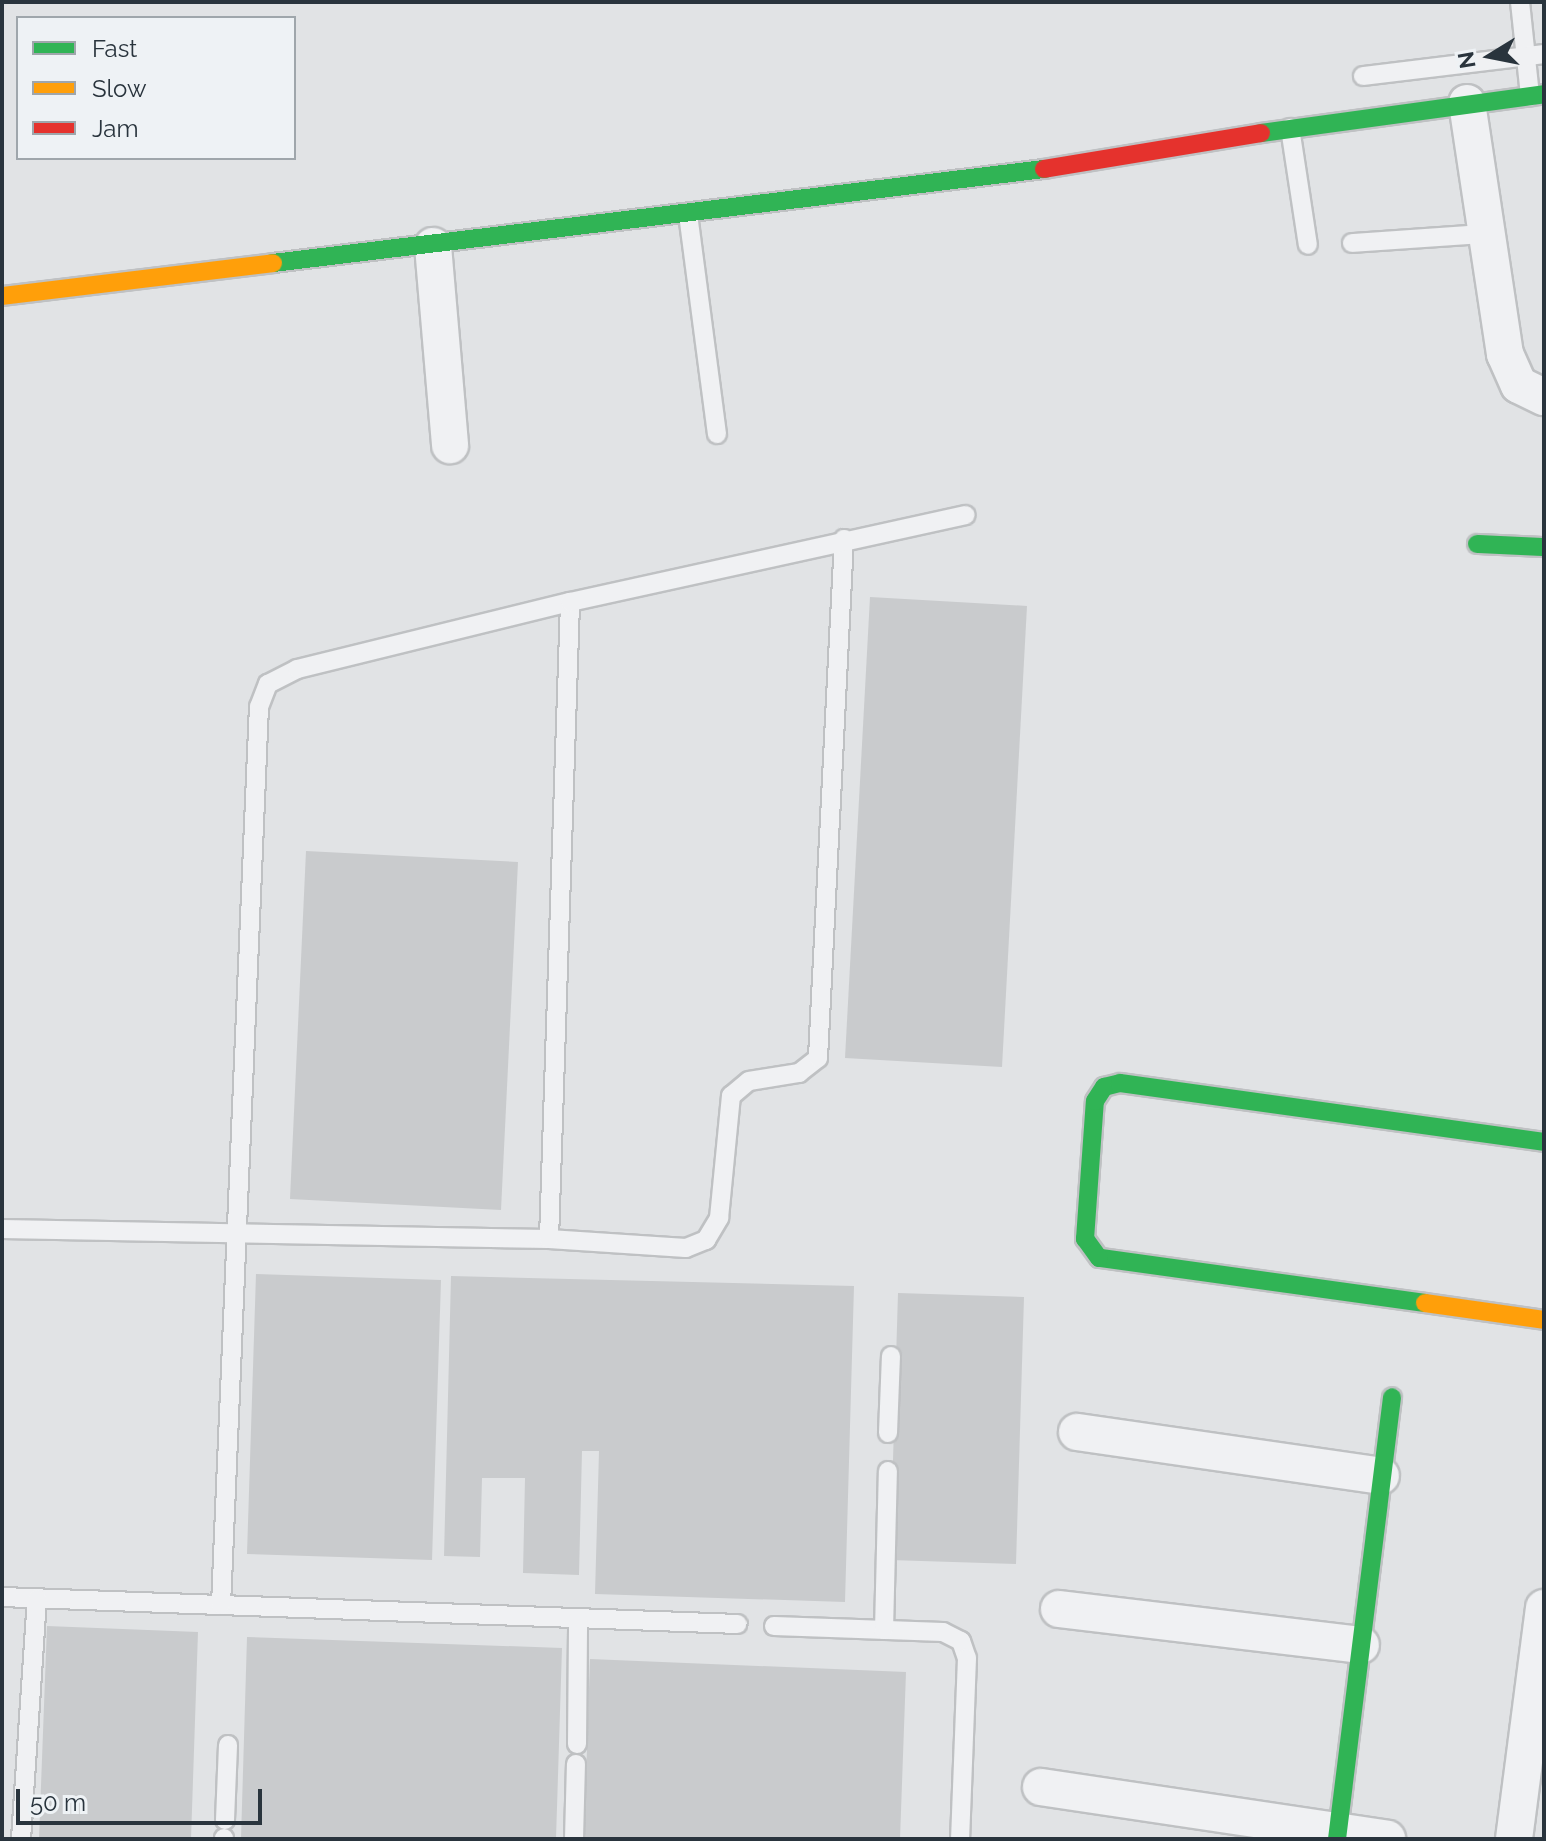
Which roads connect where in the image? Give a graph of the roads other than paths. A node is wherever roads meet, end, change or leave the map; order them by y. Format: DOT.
graph roads {
  1 [pos="1520,2"];
  2 [pos="1535,55"];
  3 [pos="1363,76"];
  4 [pos="1537,95"];
  5 [pos="1467,103"];
  6 [pos="1290,128"];
  7 [pos="688,214"];
  8 [pos="1485,234"];
  9 [pos="1352,243"];
  10 [pos="1308,245"];
  11 [pos="433,246"];
  12 [pos="2,296"];
  13 [pos="1544,397"];
  14 [pos="717,434"];
  15 [pos="450,445"];
  16 [pos="966,515"];
  17 [pos="844,539"];
  18 [pos="1477,544"];
  19 [pos="1544,547"];
  20 [pos="570,602"];
  21 [pos="1544,1142"];
  22 [pos="2,1229"];
  23 [pos="236,1233"];
  24 [pos="549,1239"];
  25 [pos="1544,1320"];
  26 [pos="891,1356"];
  27 [pos="1392,1397"];
  28 [pos="1077,1432"];
  29 [pos="888,1433"];
  30 [pos="888,1471"];
  31 [pos="1381,1476"];
  32 [pos="2,1597"];
  33 [pos="37,1599"];
  34 [pos="221,1605"];
  35 [pos="1544,1608"];
  36 [pos="1059,1609"];
  37 [pos="578,1619"];
  38 [pos="738,1624"];
  39 [pos="774,1626"];
  40 [pos="884,1630"];
  41 [pos="1361,1645"];
  42 [pos="577,1744"];
  43 [pos="228,1745"];
  44 [pos="576,1764"];
  45 [pos="1041,1787"];
  46 [pos="224,1833"];
  47 [pos="1337,1836"];
  48 [pos="21,1839"];
  49 [pos="574,1839"];
  50 [pos="960,1839"];
  51 [pos="1387,1839"];
  52 [pos="1514,1839"];
  1 -- 2 [label="lane"];
  2 -- 3 [label="lane"];
  2 -- 4 [label="lane"];
  4 -- 5 [label="street"];
  5 -- 6 [label="street"];
  5 -- 8 [label="street"];
  6 -- 7 [label="street"];
  6 -- 10 [label="lane"];
  7 -- 11 [label="street"];
  7 -- 14 [label="lane"];
  8 -- 9 [label="lane"];
  8 -- 13 [label="street"];
  11 -- 12 [label="street"];
  11 -- 15 [label="street"];
  16 -- 17 [label="lane"];
  17 -- 20 [label="lane"];
  17 -- 24 [label="lane"];
  18 -- 19 [label="street"];
  20 -- 23 [label="lane"];
  20 -- 24 [label="lane"];
  21 -- 25 [label="street"];
  22 -- 23 [label="lane"];
  23 -- 24 [label="lane"];
  23 -- 34 [label="lane"];
  26 -- 29 [label="lane"];
  27 -- 31 [label="street"];
  28 -- 31 [label="street"];
  30 -- 40 [label="lane"];
  31 -- 41 [label="street"];
  32 -- 33 [label="lane"];
  33 -- 34 [label="lane"];
  33 -- 48 [label="lane"];
  34 -- 37 [label="lane"];
  35 -- 52 [label="street"];
  36 -- 41 [label="street"];
  37 -- 38 [label="lane"];
  37 -- 42 [label="lane"];
  39 -- 40 [label="lane"];
  40 -- 50 [label="lane"];
  41 -- 47 [label="street"];
  43 -- 46 [label="lane"];
  44 -- 49 [label="lane"];
  45 -- 47 [label="street"];
  47 -- 51 [label="street"];
}
